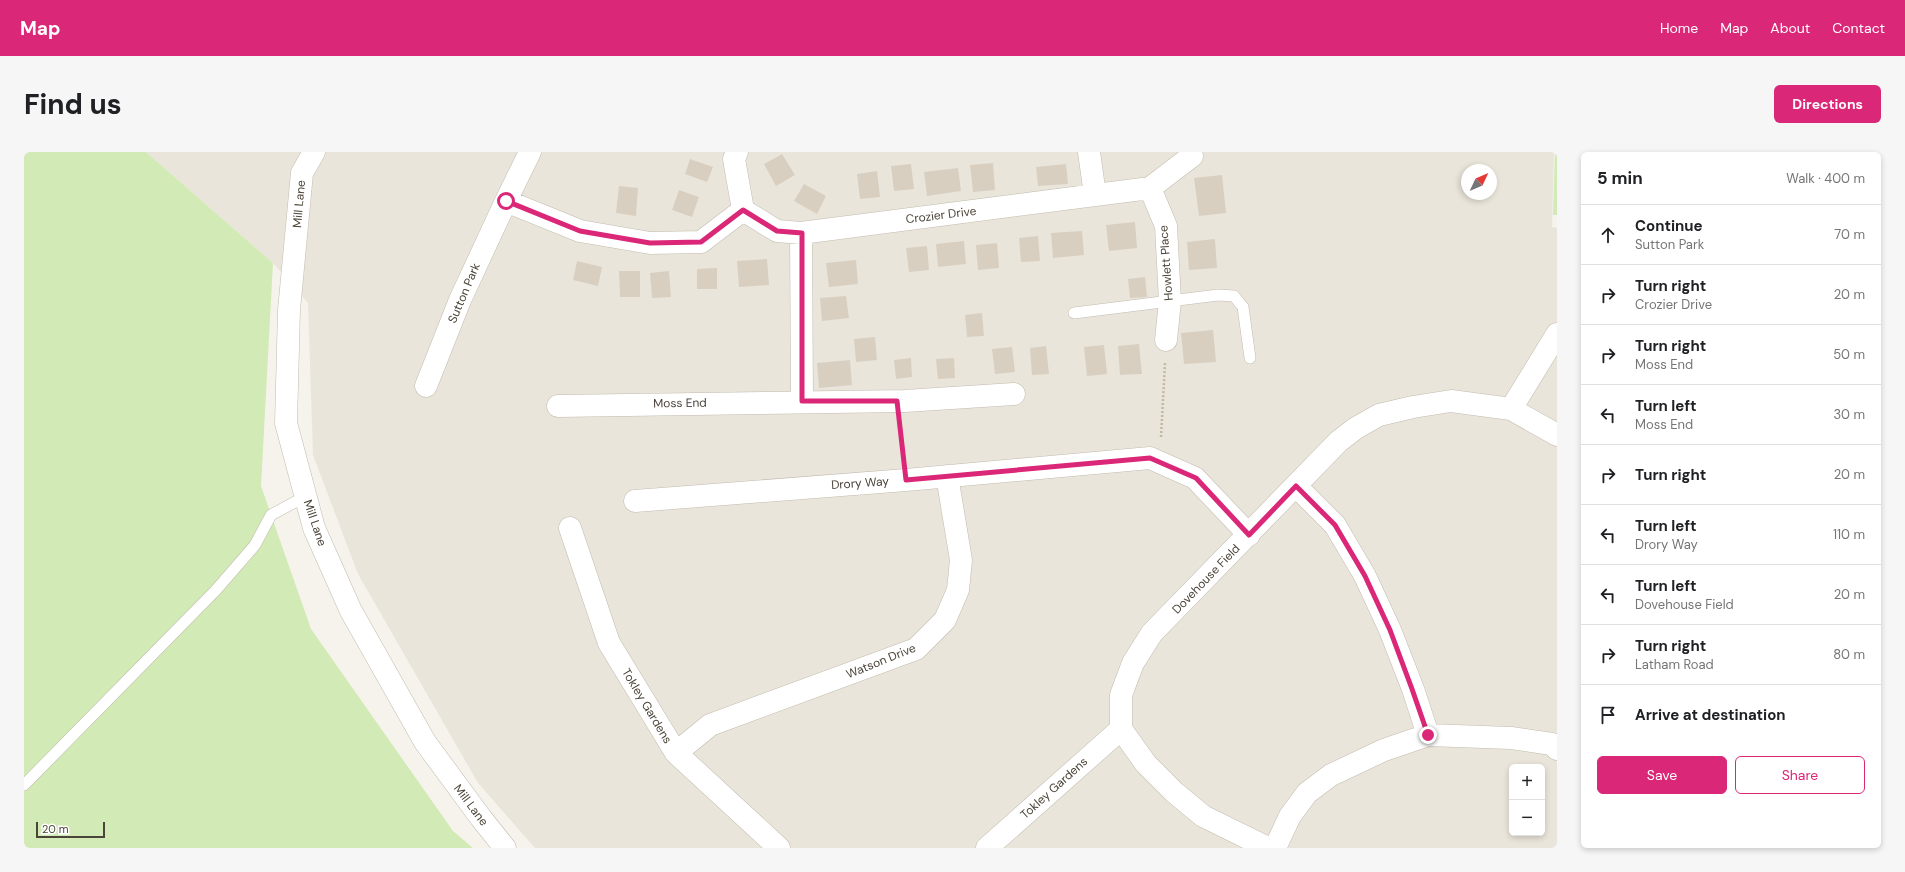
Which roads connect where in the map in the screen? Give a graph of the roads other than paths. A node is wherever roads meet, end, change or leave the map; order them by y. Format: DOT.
graph roads {
  1 [pos="314,152"];
  2 [pos="530,152"];
  3 [pos="737,152"];
  4 [pos="1089,152"];
  5 [pos="1192,156"];
  6 [pos="1150,188"];
  7 [pos="1095,195"];
  8 [pos="506,201"];
  9 [pos="743,210"];
  10 [pos="802,233"];
  11 [pos="1170,301"];
  12 [pos="1074,313"];
  13 [pos="1557,334"];
  14 [pos="1166,340"];
  15 [pos="1250,358"];
  16 [pos="426,386"];
  17 [pos="1014,394"];
  18 [pos="802,401"];
  19 [pos="558,406"];
  20 [pos="1511,409"];
  21 [pos="1557,435"];
  22 [pos="947,476"];
  23 [pos="1296,486"];
  24 [pos="306,496"];
  25 [pos="635,501"];
  26 [pos="570,528"];
  27 [pos="1249,535"];
  28 [pos="1121,729"];
  29 [pos="1428,735"];
  30 [pos="1555,741"];
  31 [pos="676,753"];
  32 [pos="24,785"];
  33 [pos="505,848"];
  34 [pos="779,848"];
  35 [pos="987,848"];
  36 [pos="1268,848"];
  37 [pos="1275,848"];
  1 -- 24 [label="street, Mill Lane"];
  2 -- 8 [label="street, Sutton Park"];
  3 -- 9 [label="street"];
  4 -- 7 [label="street"];
  5 -- 6 [label="street"];
  6 -- 7 [label="street, Crozier Drive"];
  6 -- 11 [label="street, Howlett Place"];
  7 -- 10 [label="street, Crozier Drive"];
  8 -- 9 [label="street"];
  8 -- 16 [label="street, Sutton Park"];
  9 -- 10 [label="street, Crozier Drive"];
  10 -- 18 [label="street"];
  11 -- 12 [label="lane"];
  11 -- 14 [label="street, Howlett Place"];
  11 -- 15 [label="lane"];
  13 -- 20 [label="street"];
  17 -- 18 [label="street, Moss End"];
  18 -- 19 [label="street, Moss End"];
  20 -- 21 [label="street, Dovehouse Field"];
  20 -- 23 [label="street, Dovehouse Field"];
  22 -- 25 [label="street, Drory Way"];
  22 -- 27 [label="street, Drory Way"];
  22 -- 31 [label="street, Watson Drive"];
  23 -- 27 [label="street, Dovehouse Field"];
  23 -- 29 [label="street"];
  24 -- 32 [label="lane"];
  24 -- 33 [label="street, Mill Lane"];
  26 -- 31 [label="street, Tokley Gardens"];
  27 -- 28 [label="street, Dovehouse Field"];
  28 -- 35 [label="street, Tokley Gardens"];
  28 -- 36 [label="street"];
  29 -- 30 [label="street"];
  29 -- 37 [label="street"];
  31 -- 34 [label="street, Tokley Gardens"];
}
